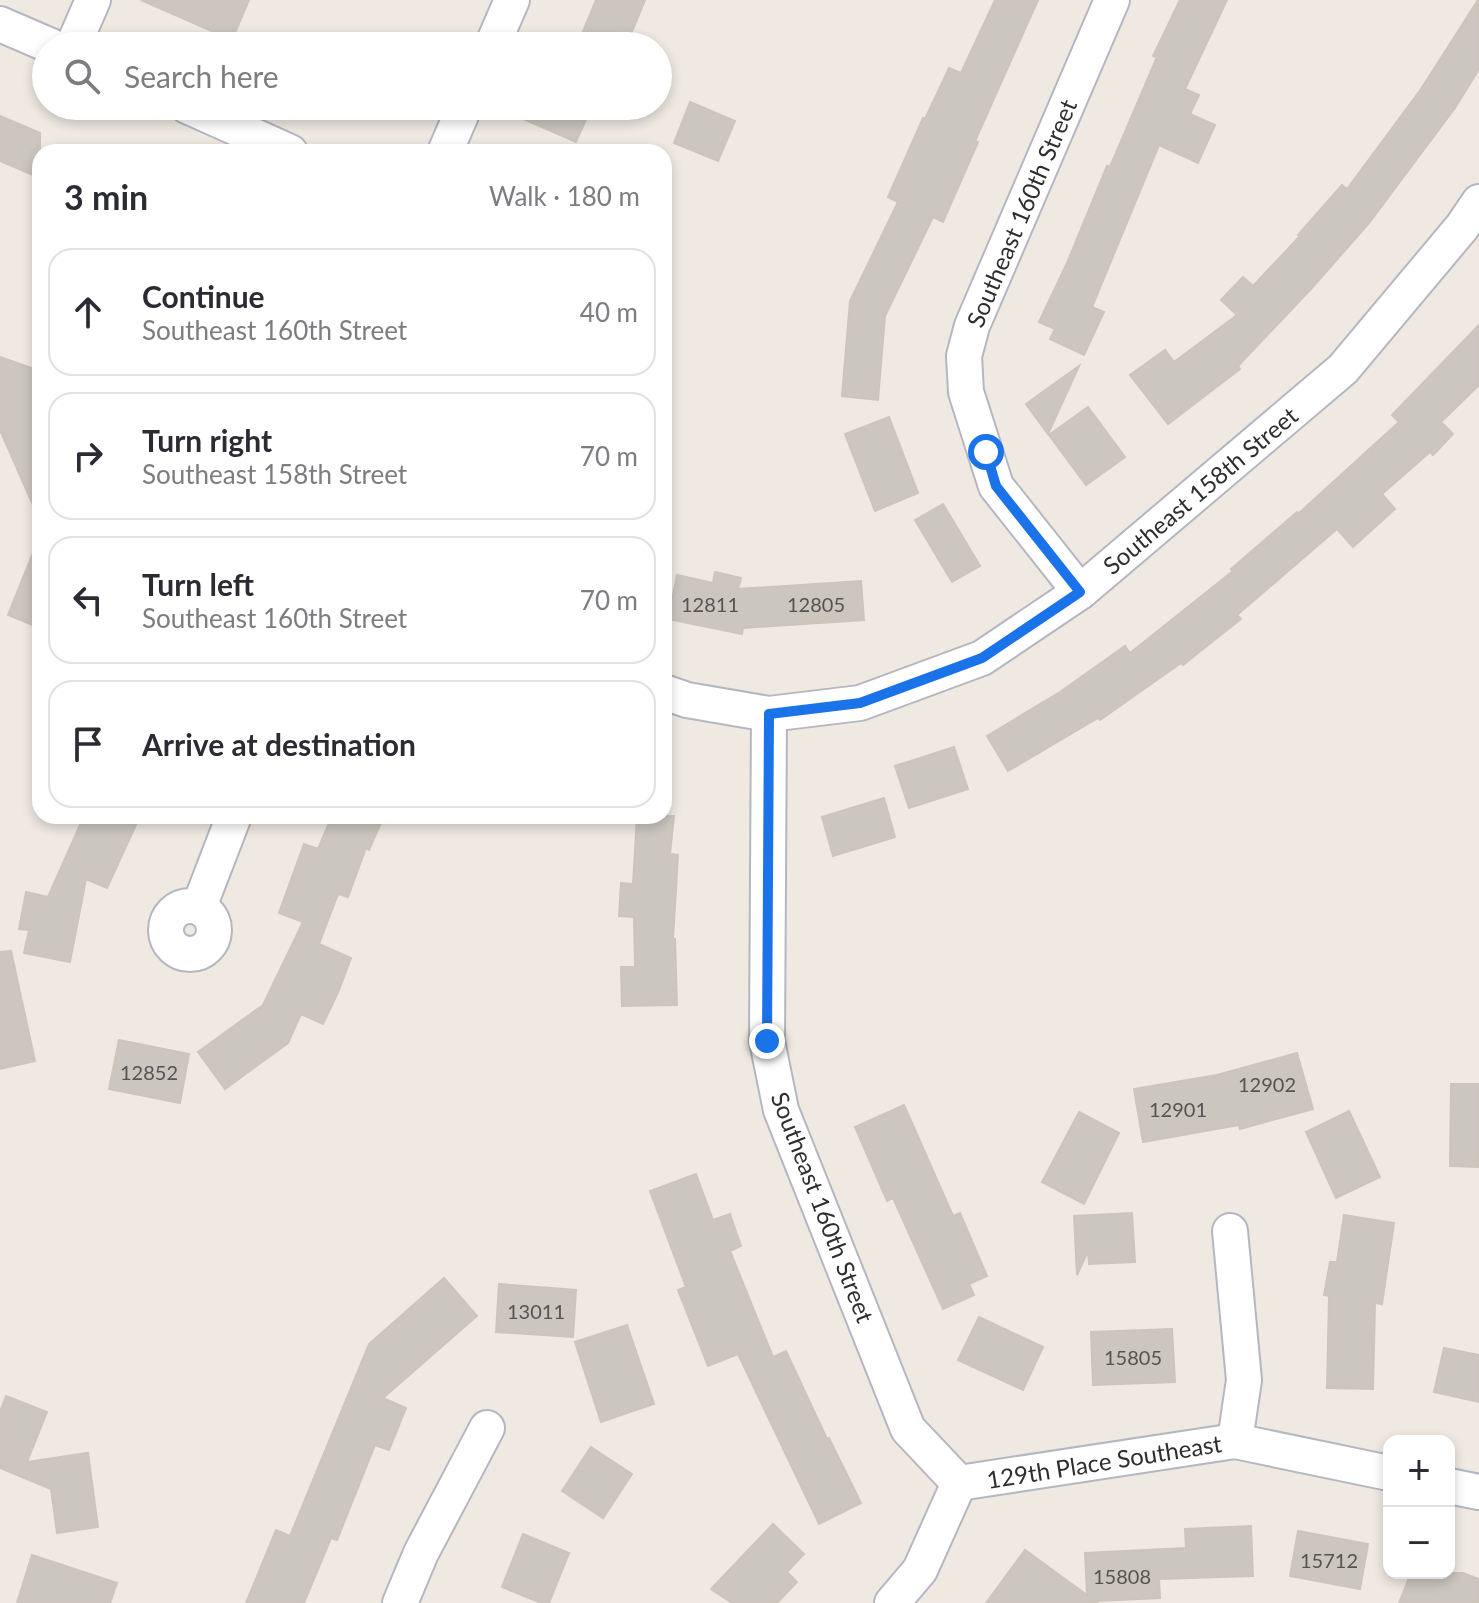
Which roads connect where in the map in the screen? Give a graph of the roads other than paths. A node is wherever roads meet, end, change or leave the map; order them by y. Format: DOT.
graph roads {
  1 [pos="93,0"];
  2 [pos="512,0"];
  3 [pos="1112,0"];
  4 [pos="0,24"];
  5 [pos="79,32"];
  6 [pos="498,32"];
  7 [pos="32,38"];
  8 [pos="218,120"];
  9 [pos="459,120"];
  10 [pos="272,144"];
  11 [pos="448,144"];
  12 [pos="1479,202"];
  13 [pos="1080,592"];
  14 [pos="672,695"];
  15 [pos="769,714"];
  16 [pos="231,824"];
  17 [pos="199,907"];
  18 [pos="1230,1231"];
  19 [pos="487,1428"];
  20 [pos="1235,1441"];
  21 [pos="1383,1472"];
  22 [pos="959,1483"];
  23 [pos="1455,1487"];
  24 [pos="1479,1492"];
  25 [pos="400,1603"];
  26 [pos="892,1603"];
  1 -- 5 [label="street"];
  2 -- 6 [label="street"];
  3 -- 13 [label="street, Southeast 160th Street"];
  4 -- 7 [label="street"];
  8 -- 10 [label="street"];
  9 -- 11 [label="street"];
  12 -- 13 [label="street, Southeast 158th Street"];
  13 -- 15 [label="street, Southeast 158th Street"];
  14 -- 15 [label="street, Southeast 158th Street"];
  15 -- 22 [label="street, Southeast 160th Street"];
  16 -- 17 [label="street"];
  18 -- 20 [label="street"];
  19 -- 25 [label="street"];
  20 -- 21 [label="street, 129th Place Southeast"];
  20 -- 22 [label="street, 129th Place Southeast"];
  22 -- 26 [label="street"];
  23 -- 24 [label="street"];
}
